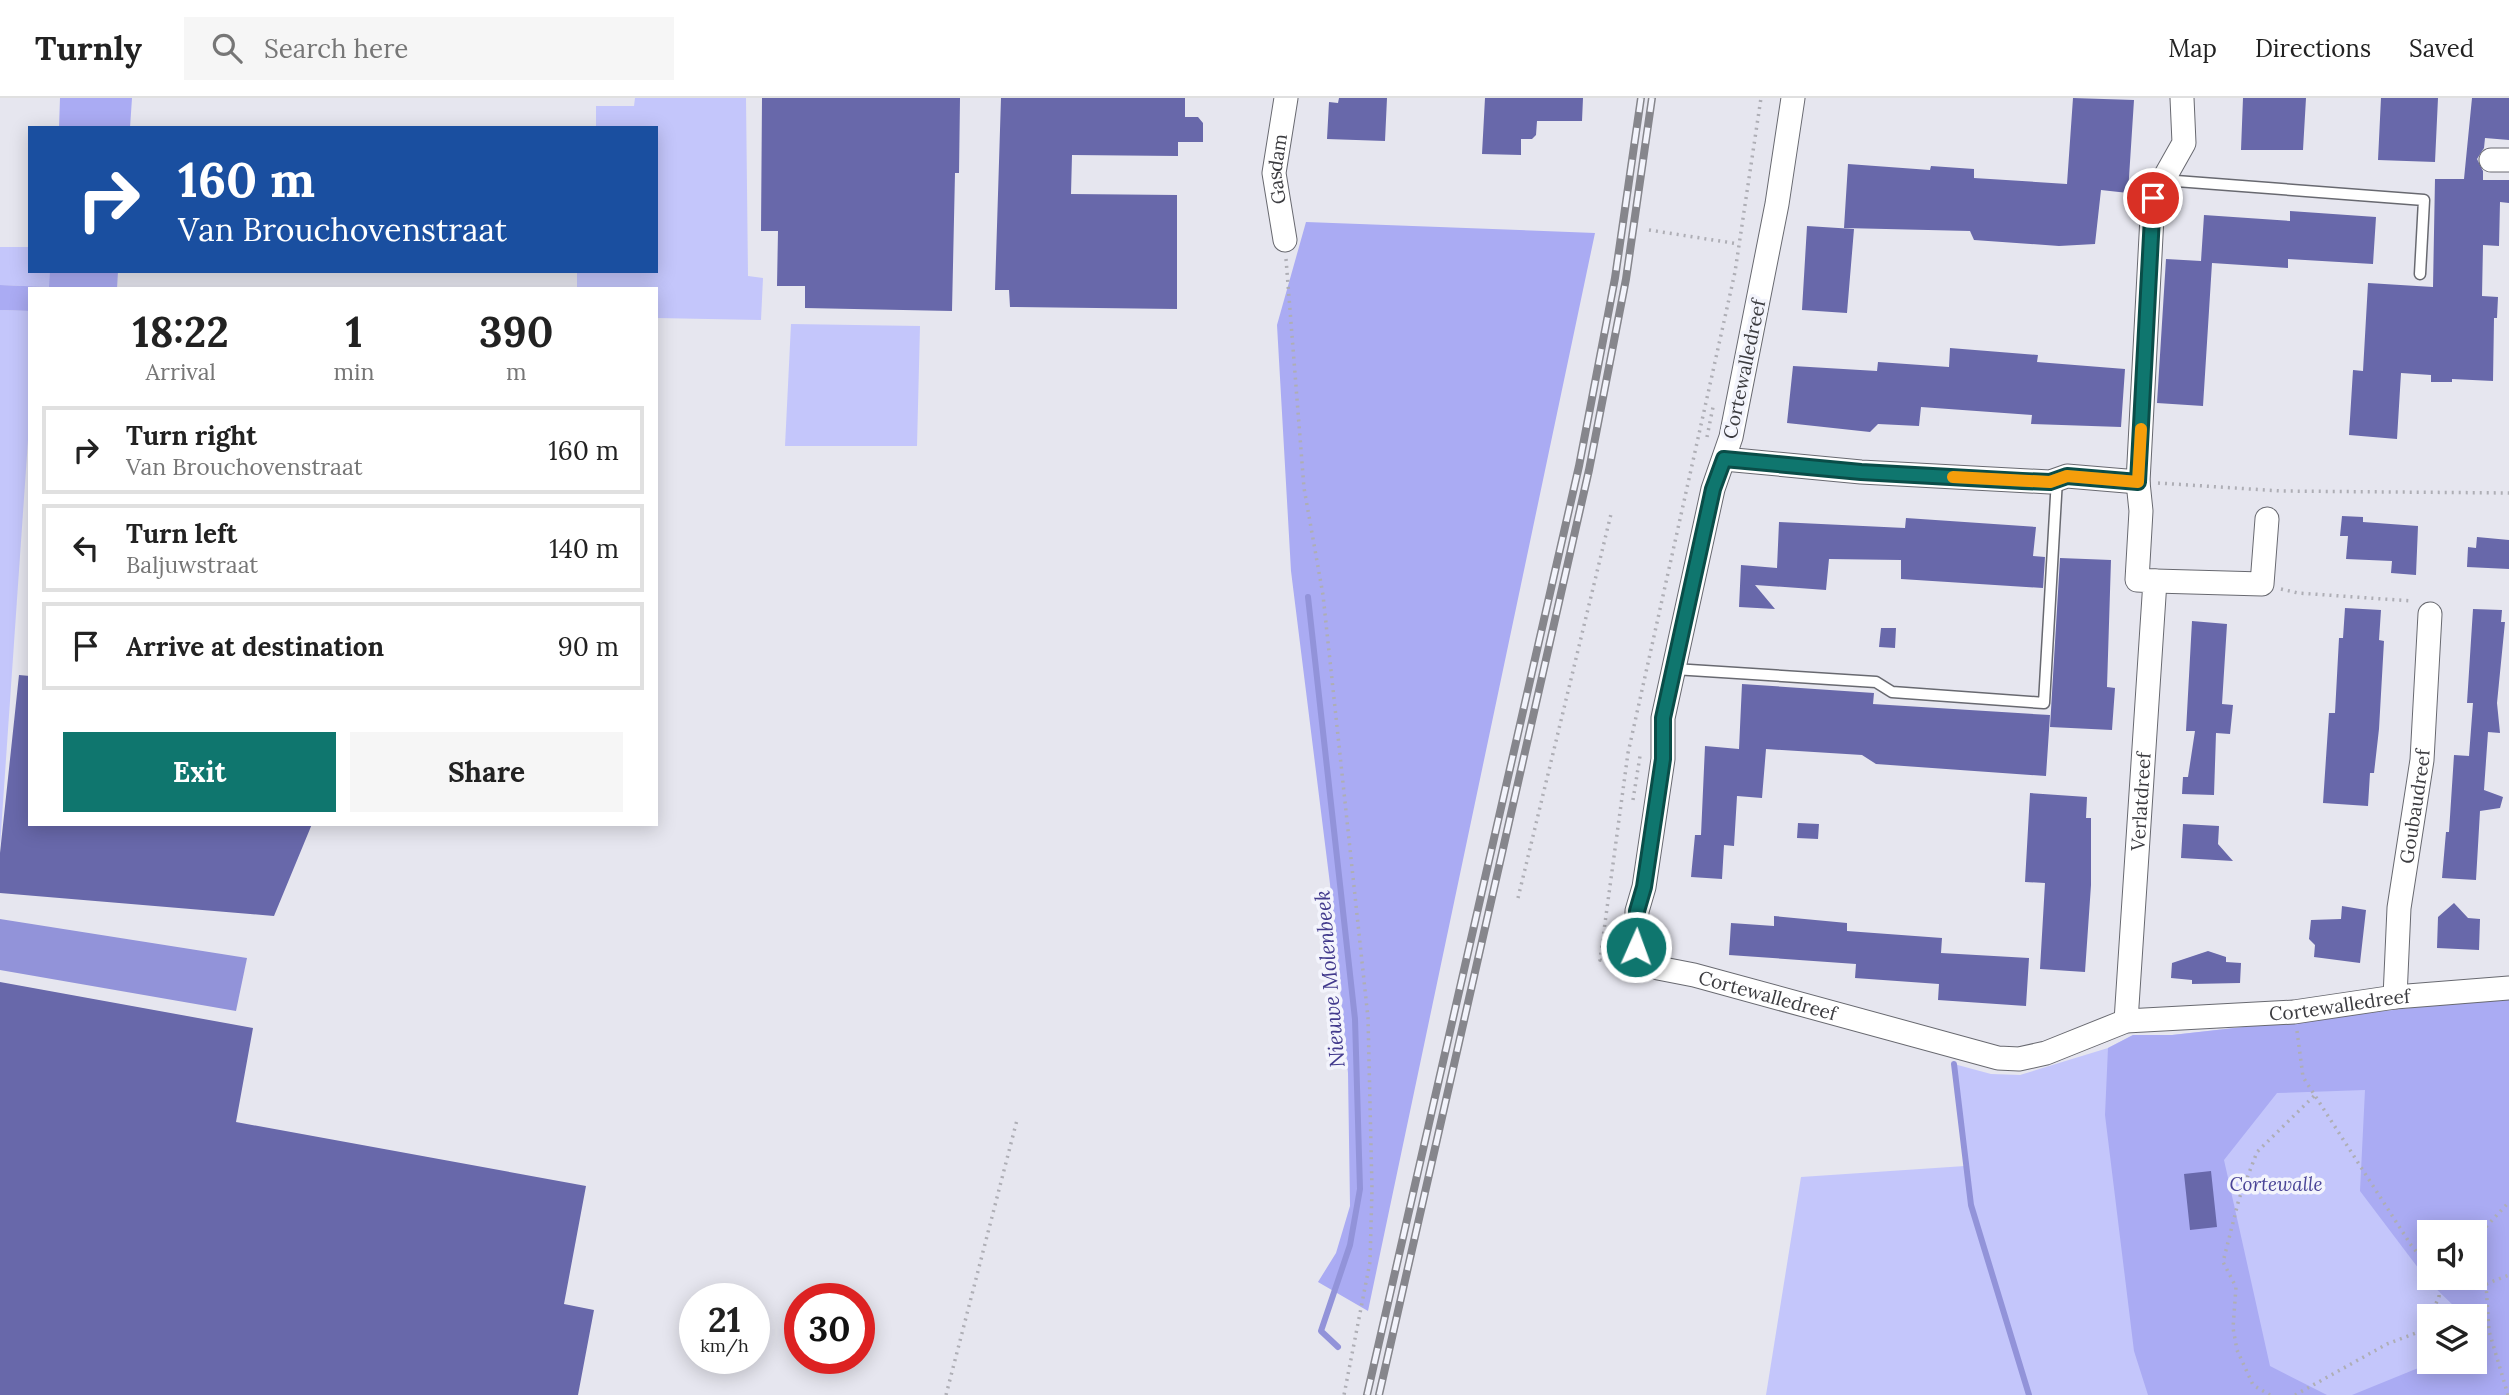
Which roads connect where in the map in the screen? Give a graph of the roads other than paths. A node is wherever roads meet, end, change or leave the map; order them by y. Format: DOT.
graph roads {
  1 [pos="1286,98"];
  2 [pos="1793,98"];
  3 [pos="2182,98"];
  4 [pos="2164,180"];
  5 [pos="1284,240"];
  6 [pos="2420,274"];
  7 [pos="1724,459"];
  8 [pos="2057,479"];
  9 [pos="2138,482"];
  10 [pos="2267,519"];
  11 [pos="2155,581"];
  12 [pos="2430,614"];
  13 [pos="1674,669"];
  14 [pos="2509,988"];
  15 [pos="2395,997"];
  16 [pos="2126,1021"];
  1 -- 5 [label="street, Gasdam"];
  2 -- 7 [label="street, Cortewalledreef"];
  3 -- 4 [label="street"];
  4 -- 6 [label="lane"];
  4 -- 9 [label="street"];
  7 -- 8 [label="street"];
  7 -- 13 [label="street, Cortewalledreef"];
  8 -- 9 [label="street"];
  8 -- 13 [label="lane"];
  9 -- 11 [label="street"];
  10 -- 11 [label="street"];
  11 -- 16 [label="street, Verlatdreef"];
  12 -- 15 [label="street, Goubaudreef"];
  13 -- 16 [label="street, Cortewalledreef"];
  14 -- 15 [label="street, Cortewalledreef"];
  15 -- 16 [label="street, Cortewalledreef"];
}
